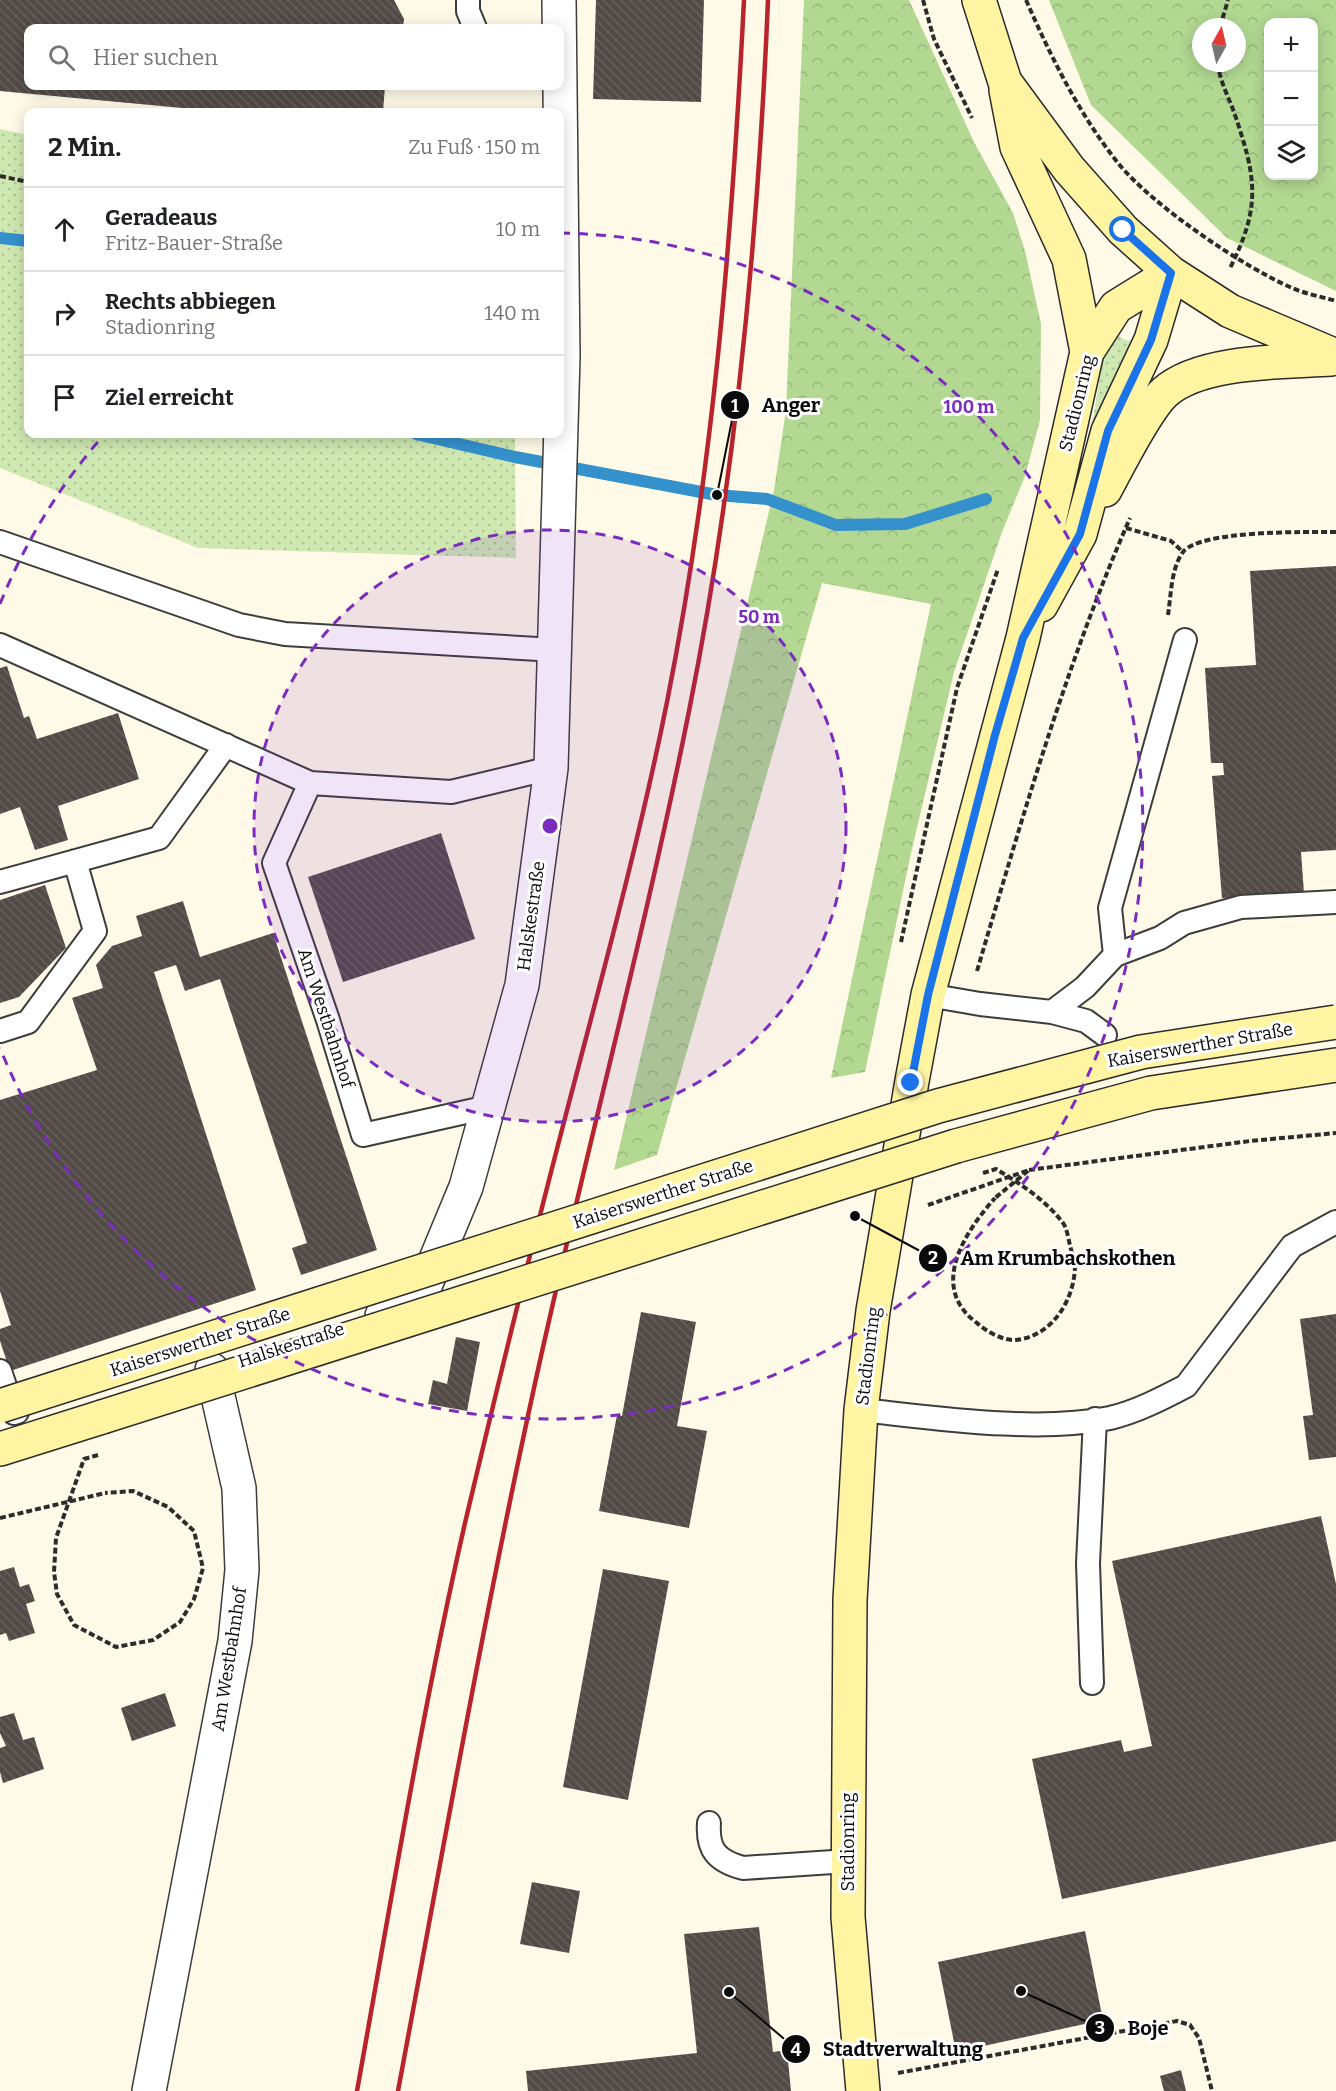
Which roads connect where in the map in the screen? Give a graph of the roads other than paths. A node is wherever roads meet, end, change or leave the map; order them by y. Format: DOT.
graph roads {
  1 [pos="468,0"];
  2 [pos="559,0"];
  3 [pos="979,0"];
  4 [pos="473,24"];
  5 [pos="559,24"];
  6 [pos="1005,82"];
  7 [pos="560,90"];
  8 [pos="560,108"];
  9 [pos="1171,273"];
  10 [pos="1087,352"];
  11 [pos="1336,357"];
  12 [pos="562,438"];
  13 [pos="1080,534"];
  14 [pos="0,542"];
  15 [pos="1023,638"];
  16 [pos="1185,640"];
  17 [pos="0,645"];
  18 [pos="555,650"];
  19 [pos="225,745"];
  20 [pos="551,768"];
  21 [pos="310,783"];
  22 [pos="75,861"];
  23 [pos="0,882"];
  24 [pos="1336,902"];
  25 [pos="1115,955"];
  26 [pos="928,995"];
  27 [pos="1052,1012"];
  28 [pos="1336,1023"];
  29 [pos="0,1031"];
  30 [pos="1105,1035"];
  31 [pos="1336,1065"];
  32 [pos="489,1107"];
  33 [pos="1336,1222"];
  34 [pos="212,1370"];
  35 [pos="0,1371"];
  36 [pos="861,1410"];
  37 [pos="3,1418"];
  38 [pos="1095,1419"];
  39 [pos="0,1449"];
  40 [pos="1092,1683"];
  41 [pos="709,1823"];
  42 [pos="848,1861"];
  43 [pos="863,2086"];
  44 [pos="148,2091"];
  1 -- 4 [label="lane"];
  2 -- 5 [label="street, Halskestraße"];
  3 -- 6 [label="main road"];
  6 -- 9 [label="main road"];
  6 -- 10 [label="main road"];
  7 -- 8 [label="street, Halskestraße"];
  9 -- 10 [label="main road, Stadionring"];
  9 -- 11 [label="main road"];
  9 -- 13 [label="main road, Stadionring"];
  10 -- 15 [label="main road, Stadionring"];
  11 -- 13 [label="main road"];
  12 -- 18 [label="street, Halskestraße"];
  13 -- 15 [label="main road, Stadionring"];
  14 -- 18 [label="lane"];
  15 -- 26 [label="main road, Stadionring"];
  16 -- 25 [label="lane"];
  17 -- 19 [label="lane"];
  18 -- 20 [label="street, Halskestraße"];
  19 -- 21 [label="lane"];
  19 -- 22 [label="lane"];
  20 -- 21 [label="lane"];
  20 -- 32 [label="street, Halskestraße"];
  21 -- 32 [label="lane, Am Westbahnhof"];
  22 -- 23 [label="lane"];
  22 -- 29 [label="lane"];
  24 -- 25 [label="lane"];
  25 -- 27 [label="lane"];
  26 -- 27 [label="lane"];
  26 -- 36 [label="main road, Stadionring"];
  27 -- 30 [label="lane"];
  28 -- 37 [label="main road, Kaiserswerther Straße, bridge"];
  31 -- 39 [label="main road, bridge"];
  32 -- 34 [label="street, Halskestraße"];
  33 -- 38 [label="lane"];
  34 -- 37 [label="street, Halskestraße"];
  34 -- 44 [label="street, Am Westbahnhof"];
  35 -- 37 [label="lane"];
  36 -- 38 [label="lane"];
  36 -- 42 [label="main road, Stadionring"];
  38 -- 40 [label="lane"];
  41 -- 42 [label="lane"];
  42 -- 43 [label="main road, Stadionring"];
}
